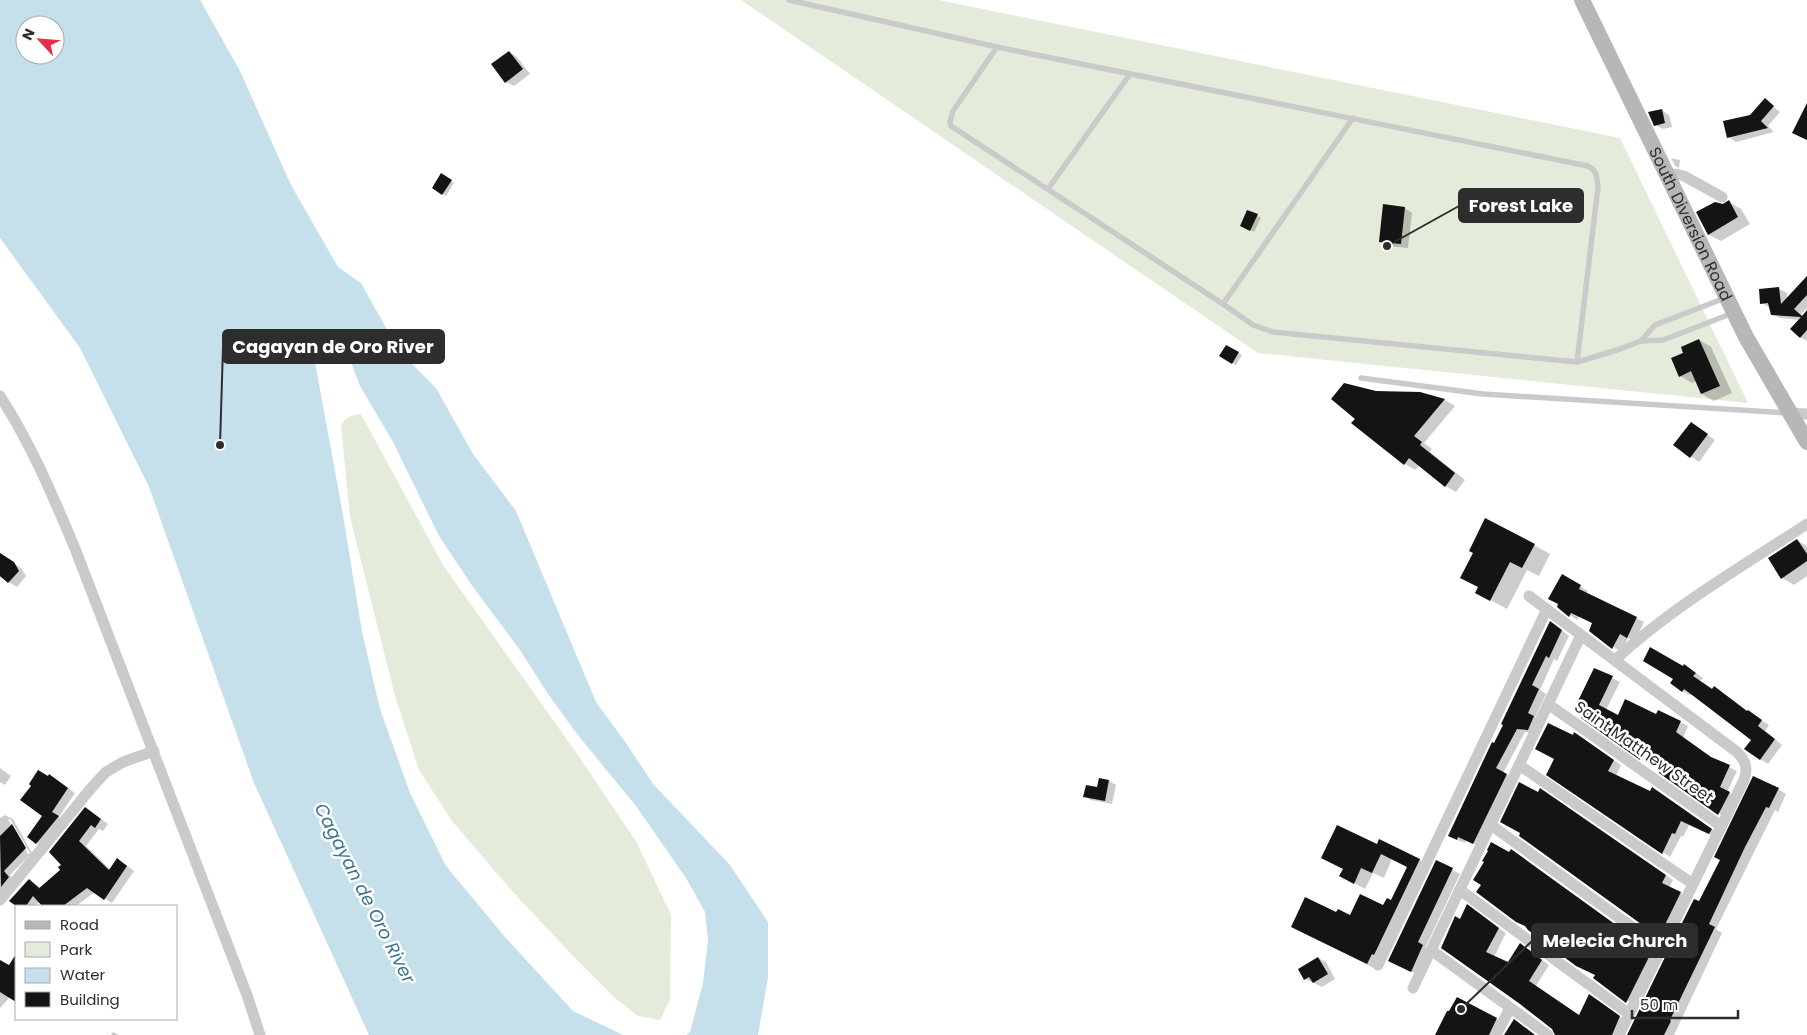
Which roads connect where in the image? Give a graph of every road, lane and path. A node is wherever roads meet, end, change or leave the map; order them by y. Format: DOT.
graph roads {
  1 [pos="789,0"];
  2 [pos="1582,0"];
  3 [pos="996,47"];
  4 [pos="1130,74"];
  5 [pos="1352,118"];
  6 [pos="1671,182"];
  7 [pos="1048,189"];
  8 [pos="1722,197"];
  9 [pos="1727,297"];
  10 [pos="1223,304"];
  11 [pos="1734,312"];
  12 [pos="1641,340"];
  13 [pos="1577,362"];
  14 [pos="1361,378"];
  15 [pos="0,396"];
  16 [pos="1789,413"];
  17 [pos="1807,414"];
  18 [pos="1807,442"];
  19 [pos="1807,524"];
  20 [pos="1530,596"];
  21 [pos="1547,609"];
  22 [pos="1581,635"];
  23 [pos="1614,660"];
  24 [pos="1548,704"];
  25 [pos="154,750"];
  26 [pos="1519,765"];
  27 [pos="1491,825"];
  28 [pos="1721,826"];
  29 [pos="1693,884"];
  30 [pos="1460,890"];
  31 [pos="0,900"];
  32 [pos="1662,948"];
  33 [pos="1431,950"];
  34 [pos="1378,965"];
  35 [pos="1413,988"];
  36 [pos="1510,1008"];
  37 [pos="1629,1014"];
  38 [pos="260,1035"];
  39 [pos="1496,1035"];
  40 [pos="1548,1035"];
  41 [pos="1619,1035"];
  1 -- 3 [label="lane"];
  2 -- 6 [label="main road, South Diversion Road"];
  3 -- 4 [label="lane"];
  3 -- 7 [label="lane"];
  4 -- 5 [label="lane"];
  4 -- 7 [label="lane"];
  5 -- 10 [label="lane"];
  5 -- 13 [label="lane"];
  6 -- 8 [label="street"];
  6 -- 9 [label="main road, South Diversion Road"];
  7 -- 10 [label="lane"];
  9 -- 11 [label="main road, South Diversion Road"];
  9 -- 12 [label="lane"];
  10 -- 13 [label="lane"];
  11 -- 12 [label="lane"];
  11 -- 16 [label="main road, South Diversion Road"];
  12 -- 13 [label="lane"];
  14 -- 16 [label="lane"];
  15 -- 25 [label="street"];
  16 -- 17 [label="street"];
  16 -- 18 [label="main road, South Diversion Road"];
  19 -- 23 [label="street"];
  20 -- 21 [label="street"];
  21 -- 22 [label="street"];
  21 -- 34 [label="street"];
  22 -- 23 [label="street"];
  22 -- 24 [label="street"];
  23 -- 28 [label="street"];
  24 -- 26 [label="street"];
  24 -- 28 [label="street, Saint Matthew Street"];
  25 -- 31 [label="street"];
  25 -- 38 [label="street"];
  26 -- 27 [label="street"];
  26 -- 29 [label="street"];
  27 -- 30 [label="street"];
  27 -- 32 [label="street"];
  28 -- 29 [label="street"];
  29 -- 32 [label="street"];
  30 -- 33 [label="street"];
  30 -- 37 [label="street"];
  32 -- 37 [label="street"];
  33 -- 35 [label="street"];
  33 -- 36 [label="street"];
  36 -- 39 [label="street"];
  36 -- 40 [label="street"];
  37 -- 41 [label="street"];
}
